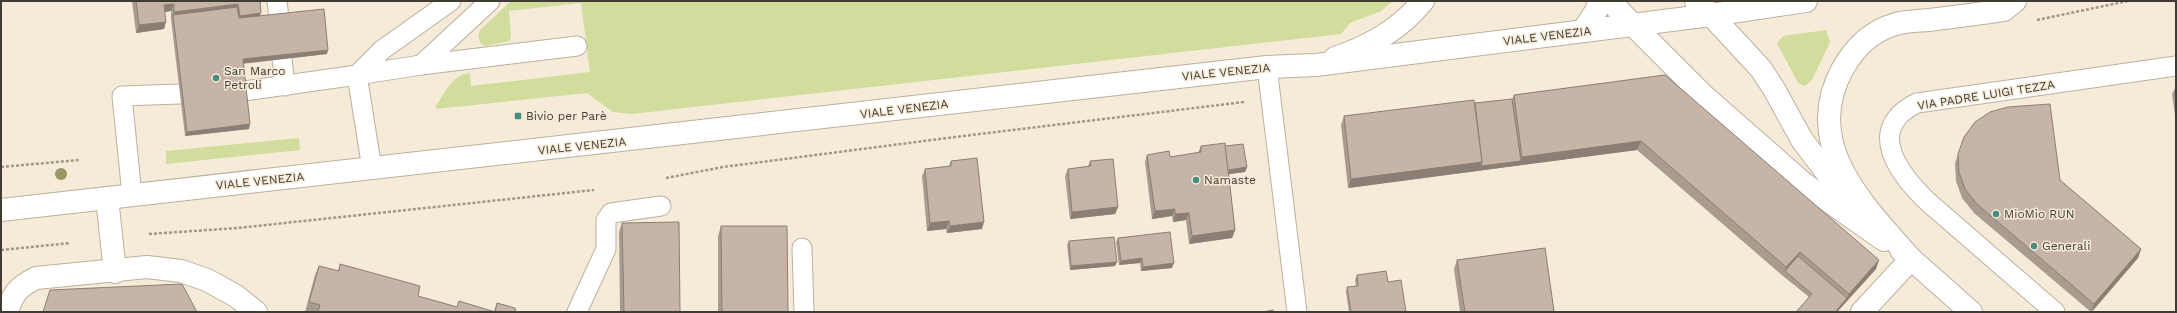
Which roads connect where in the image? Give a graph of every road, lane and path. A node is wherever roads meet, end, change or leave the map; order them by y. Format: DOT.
graph roads {
  1 [pos="451,1"];
  2 [pos="490,1"];
  3 [pos="1423,1"];
  4 [pos="1599,1"];
  5 [pos="1610,1"];
  6 [pos="1806,1"];
  7 [pos="2015,1"];
  8 [pos="1704,8"];
  9 [pos="1633,25"];
  10 [pos="1583,31"];
  11 [pos="577,46"];
  12 [pos="282,59"];
  13 [pos="1316,64"];
  14 [pos="421,65"];
  15 [pos="2176,66"];
  16 [pos="1267,67"];
  17 [pos="357,75"];
  18 [pos="284,86"];
  19 [pos="244,91"];
  20 [pos="180,94"];
  21 [pos="1271,99"];
  22 [pos="79,160"];
  23 [pos="1,167"];
  24 [pos="372,169"];
  25 [pos="663,179"];
  26 [pos="601,190"];
  27 [pos="132,195"];
  28 [pos="107,198"];
  29 [pos="660,206"];
  30 [pos="1,210"];
  31 [pos="149,234"];
  32 [pos="70,242"];
  33 [pos="802,248"];
  34 [pos="1,250"];
  35 [pos="1911,260"];
  36 [pos="114,272"];
  37 [pos="7,312"];
  38 [pos="256,312"];
  39 [pos="577,312"];
  40 [pos="804,312"];
  41 [pos="1297,312"];
  42 [pos="1862,312"];
  43 [pos="1971,312"];
  44 [pos="2055,312"];
  1 -- 17 [label="lane"];
  2 -- 14 [label="lane"];
  3 -- 13 [label="main road"];
  4 -- 10 [label="main road"];
  5 -- 9 [label="main road"];
  6 -- 8 [label="main road, VIALE VENEZIA"];
  7 -- 35 [label="main road"];
  8 -- 9 [label="main road, VIALE VENEZIA"];
  8 -- 35 [label="main road"];
  9 -- 10 [label="main road, VIALE VENEZIA"];
  9 -- 35 [label="main road"];
  10 -- 13 [label="main road, VIALE VENEZIA"];
  11 -- 14 [label="lane"];
  12 -- 18 [label="lane"];
  13 -- 16 [label="main road, VIALE VENEZIA"];
  14 -- 17 [label="lane"];
  15 -- 44 [label="lane, VIA PADRE LUIGI TEZZA"];
  16 -- 21 [label="lane"];
  16 -- 24 [label="main road, VIALE VENEZIA"];
  17 -- 18 [label="lane"];
  17 -- 24 [label="lane"];
  18 -- 19 [label="lane"];
  20 -- 27 [label="lane"];
  21 -- 25 [label="path"];
  21 -- 41 [label="lane"];
  22 -- 23 [label="path"];
  24 -- 27 [label="main road, VIALE VENEZIA"];
  26 -- 31 [label="path"];
  27 -- 28 [label="main road, VIALE VENEZIA"];
  28 -- 30 [label="main road, VIALE VENEZIA"];
  28 -- 36 [label="main road"];
  29 -- 39 [label="lane"];
  32 -- 34 [label="path"];
  33 -- 40 [label="lane"];
  35 -- 42 [label="main road"];
  35 -- 43 [label="main road"];
  36 -- 37 [label="main road"];
  36 -- 38 [label="main road"];
}
